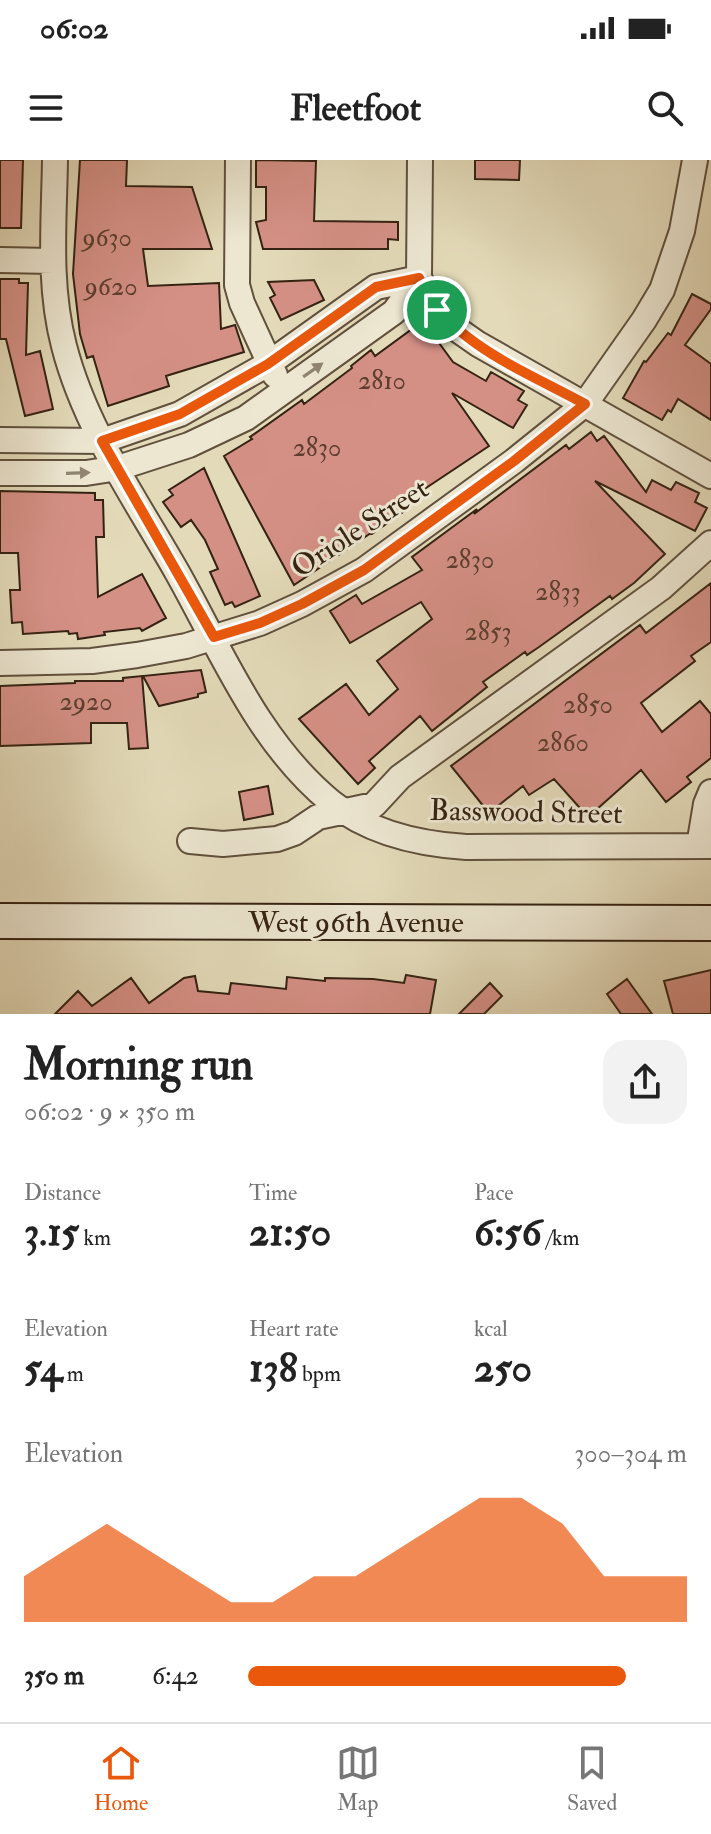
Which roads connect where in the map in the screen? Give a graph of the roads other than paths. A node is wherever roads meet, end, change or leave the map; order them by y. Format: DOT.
graph roads {
  1 [pos="55,160"];
  2 [pos="238,160"];
  3 [pos="420,160"];
  4 [pos="695,160"];
  5 [pos="0,260"];
  6 [pos="53,261"];
  7 [pos="419,278"];
  8 [pos="268,364"];
  9 [pos="285,390"];
  10 [pos="585,404"];
  11 [pos="0,440"];
  12 [pos="110,455"];
  13 [pos="0,473"];
  14 [pos="711,476"];
  15 [pos="711,543"];
  16 [pos="214,637"];
  17 [pos="0,663"];
  18 [pos="711,792"];
  19 [pos="346,813"];
  20 [pos="190,841"];
  21 [pos="705,846"];
  22 [pos="0,921"];
  23 [pos="711,923"];
  1 -- 6 [label="street, Basswood Street"];
  2 -- 8 [label="street"];
  3 -- 7 [label="street"];
  4 -- 10 [label="street, Oriole Street"];
  5 -- 6 [label="street"];
  6 -- 12 [label="street, Basswood Street"];
  7 -- 8 [label="street"];
  9 -- 7 [label="street, one-way"];
  7 -- 10 [label="street"];
  8 -- 9 [label="street"];
  8 -- 12 [label="street"];
  9 -- 12 [label="street"];
  10 -- 14 [label="street"];
  10 -- 16 [label="street, Oriole Street"];
  11 -- 12 [label="street"];
  13 -- 12 [label="street, one-way"];
  12 -- 16 [label="street, Basswood Street"];
  15 -- 19 [label="street"];
  16 -- 17 [label="street, Oriole Street"];
  16 -- 19 [label="street, Basswood Street"];
  18 -- 21 [label="street"];
  19 -- 20 [label="street"];
  19 -- 21 [label="street, Basswood Street"];
  22 -- 23 [label="street, West 96th Avenue"];
}
